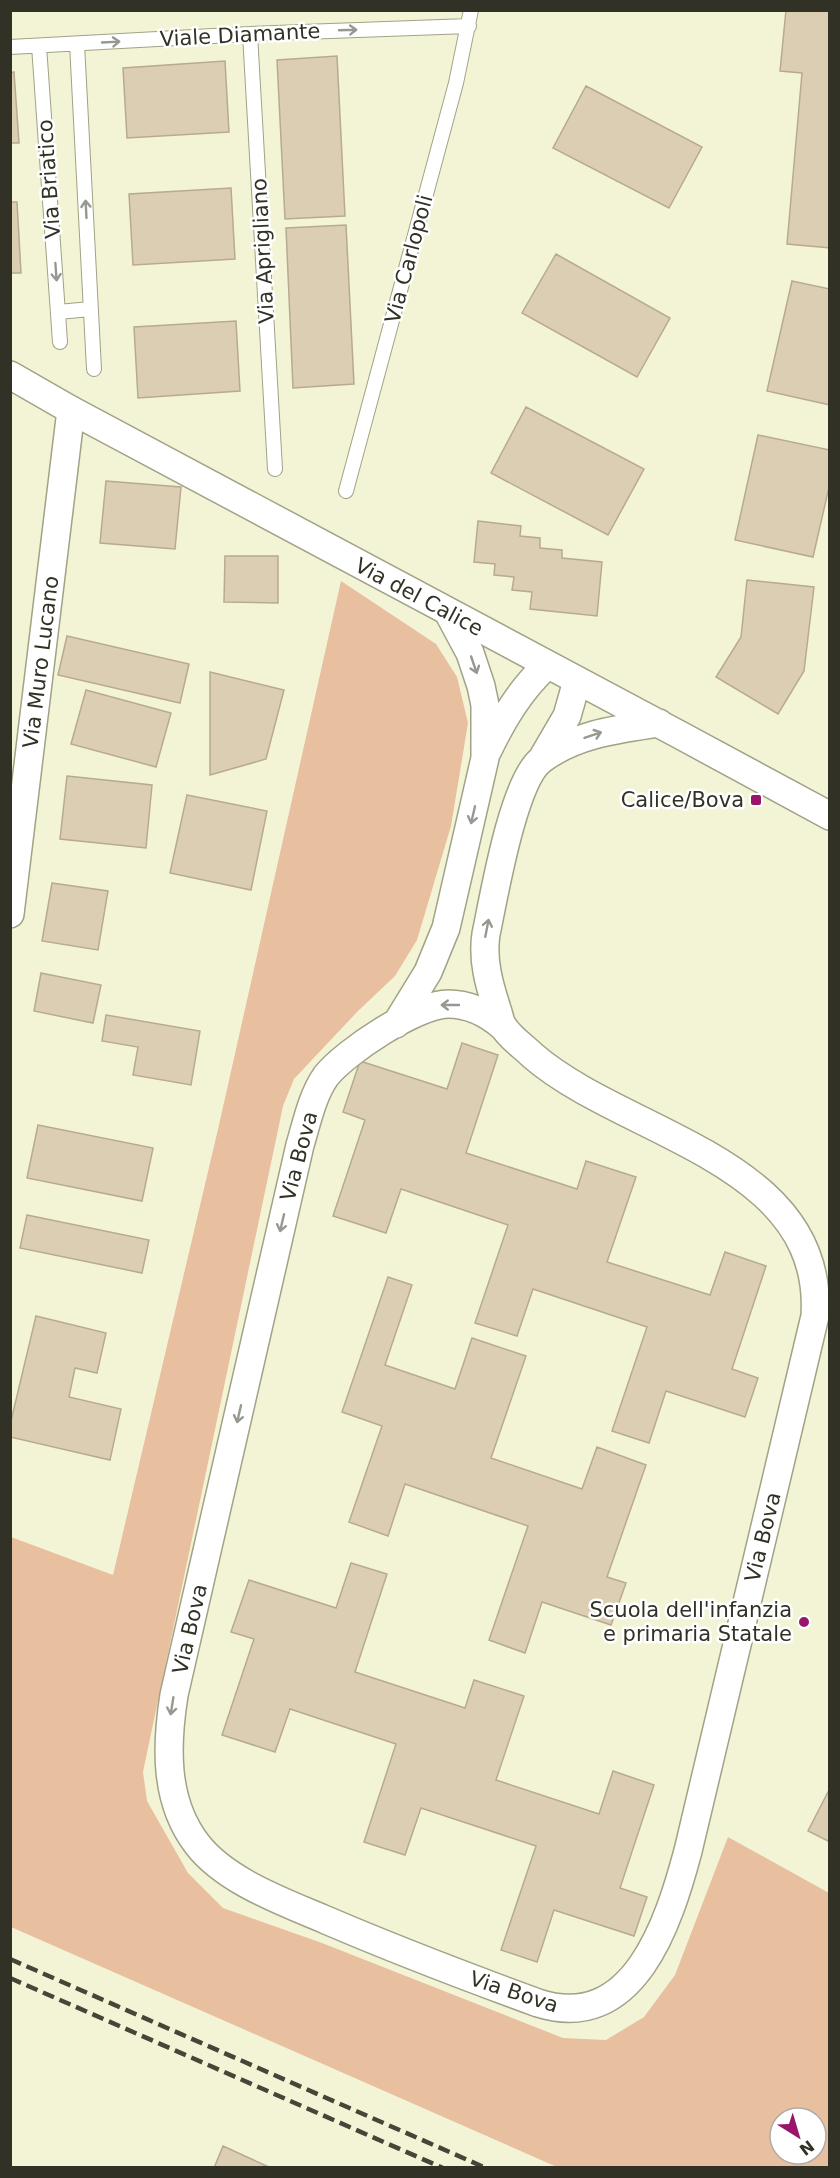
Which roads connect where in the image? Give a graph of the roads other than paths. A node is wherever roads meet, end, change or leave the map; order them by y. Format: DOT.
graph roads {
  1 [pos="471,10"];
  2 [pos="469,26"];
  3 [pos="250,34"];
  4 [pos="77,44"];
  5 [pos="39,46"];
  6 [pos="10,48"];
  7 [pos="91,309"];
  8 [pos="58,312"];
  9 [pos="60,342"];
  10 [pos="94,369"];
  11 [pos="10,375"];
  12 [pos="71,410"];
  13 [pos="275,469"];
  14 [pos="346,491"];
  15 [pos="448,612"];
  16 [pos="547,664"];
  17 [pos="577,681"];
  18 [pos="659,723"];
  19 [pos="485,758"];
  20 [pos="541,760"];
  21 [pos="830,816"];
  22 [pos="10,914"];
  23 [pos="396,1024"];
  24 [pos="502,1026"];
  1 -- 2 [label="lane, Via Carlopoli"];
  3 -- 2 [label="lane, Viale Diamante, one-way"];
  2 -- 14 [label="lane, Via Carlopoli"];
  4 -- 3 [label="lane, Viale Diamante, one-way"];
  3 -- 13 [label="lane, Via Aprigliano"];
  4 -- 5 [label="lane, Viale Diamante"];
  7 -- 4 [label="lane, Via Briatico, one-way"];
  5 -- 6 [label="lane, Viale Diamante"];
  5 -- 8 [label="lane, Via Briatico, one-way"];
  7 -- 8 [label="lane"];
  7 -- 10 [label="lane, Via Briatico"];
  8 -- 9 [label="lane, Via Briatico"];
  11 -- 12 [label="street, Via del Calice"];
  12 -- 15 [label="street, Via del Calice"];
  12 -- 22 [label="street, Via Muro Lucano"];
  15 -- 16 [label="street, Via del Calice"];
  15 -- 19 [label="street, Via Bova, one-way"];
  16 -- 17 [label="street, Via del Calice"];
  16 -- 19 [label="street, Via Bova"];
  17 -- 18 [label="street, Via del Calice"];
  17 -- 20 [label="street"];
  20 -- 18 [label="street, one-way"];
  18 -- 21 [label="street, Via del Calice"];
  19 -- 23 [label="street, Via Bova, one-way"];
  24 -- 20 [label="street, one-way"];
  24 -- 23 [label="street, Via Bova, one-way"];
  23 -- 24 [label="street, Via Bova, one-way"];
}
